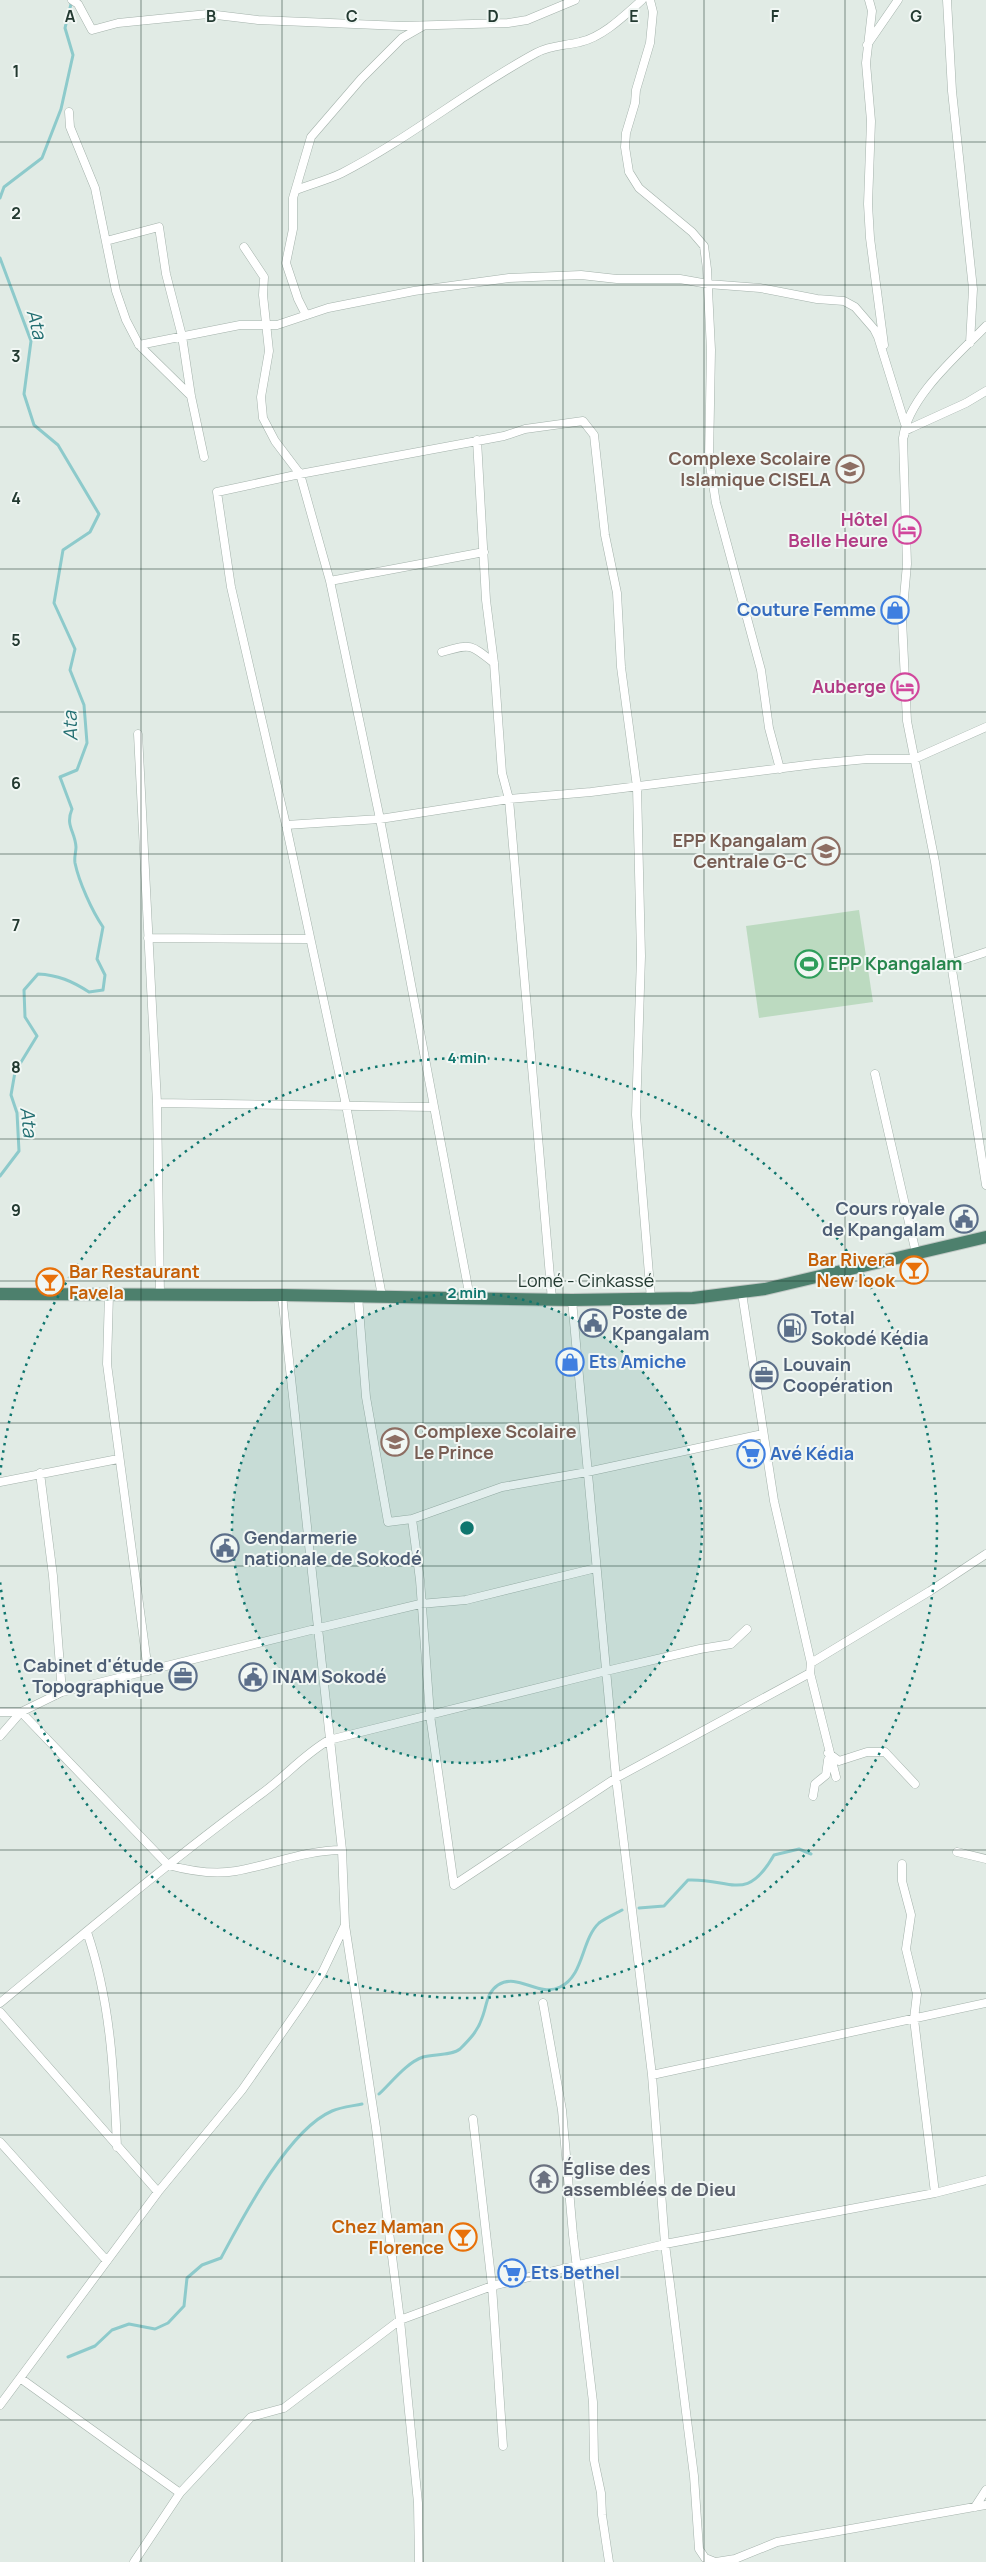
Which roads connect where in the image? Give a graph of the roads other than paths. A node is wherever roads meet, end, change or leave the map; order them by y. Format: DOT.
graph roads {
  1 [pos="72,0"];
  2 [pos="575,0"];
  3 [pos="642,0"];
  4 [pos="650,0"];
  5 [pos="868,0"];
  6 [pos="898,0"];
  7 [pos="947,0"];
  8 [pos="425,24"];
  9 [pos="867,45"];
  10 [pos="69,112"];
  11 [pos="296,190"];
  12 [pos="106,241"];
  13 [pos="244,247"];
  14 [pos="708,284"];
  15 [pos="306,315"];
  16 [pos="267,325"];
  17 [pos="986,326"];
  18 [pos="182,336"];
  19 [pos="970,343"];
  20 [pos="139,345"];
  21 [pos="888,367"];
  22 [pos="986,391"];
  23 [pos="191,396"];
  24 [pos="905,424"];
  25 [pos="903,438"];
  26 [pos="477,440"];
  27 [pos="204,457"];
  28 [pos="300,474"];
  29 [pos="484,552"];
  30 [pos="330,581"];
  31 [pos="442,652"];
  32 [pos="494,663"];
  33 [pos="986,726"];
  34 [pos="138,734"];
  35 [pos="914,758"];
  36 [pos="780,769"];
  37 [pos="636,786"];
  38 [pos="508,799"];
  39 [pos="380,819"];
  40 [pos="286,825"];
  41 [pos="148,938"];
  42 [pos="310,939"];
  43 [pos="986,952"];
  44 [pos="950,964"];
  45 [pos="875,1074"];
  46 [pos="157,1103"];
  47 [pos="346,1105"];
  48 [pos="433,1107"];
  49 [pos="986,1185"];
  50 [pos="986,1237"];
  51 [pos="916,1253"];
  52 [pos="742,1293"];
  53 [pos="0,1294"];
  54 [pos="109,1294"];
  55 [pos="160,1294"];
  56 [pos="282,1295"];
  57 [pos="358,1296"];
  58 [pos="382,1296"];
  59 [pos="470,1298"];
  60 [pos="651,1299"];
  61 [pos="552,1300"];
  62 [pos="572,1300"];
  63 [pos="763,1434"];
  64 [pos="118,1459"];
  65 [pos="40,1472"];
  66 [pos="586,1472"];
  67 [pos="0,1482"];
  68 [pos="412,1518"];
  69 [pos="986,1554"];
  70 [pos="596,1568"];
  71 [pos="420,1604"];
  72 [pos="319,1628"];
  73 [pos="747,1629"];
  74 [pos="811,1663"];
  75 [pos="148,1671"];
  76 [pos="606,1671"];
  77 [pos="810,1673"];
  78 [pos="62,1692"];
  79 [pos="0,1712"];
  80 [pos="21,1712"];
  81 [pos="430,1715"];
  82 [pos="0,1736"];
  83 [pos="329,1740"];
  84 [pos="828,1753"];
  85 [pos="836,1777"];
  86 [pos="616,1778"];
  87 [pos="915,1784"];
  88 [pos="813,1796"];
  89 [pos="342,1850"];
  90 [pos="957,1852"];
  91 [pos="986,1859"];
  92 [pos="902,1864"];
  93 [pos="168,1865"];
  94 [pos="345,1925"];
  95 [pos="87,1932"];
  96 [pos="0,2003"];
  97 [pos="543,2003"];
  98 [pos="986,2003"];
  99 [pos="0,2012"];
  100 [pos="914,2019"];
  101 [pos="652,2075"];
  102 [pos="473,2119"];
  103 [pos="0,2142"];
  104 [pos="117,2147"];
  105 [pos="986,2180"];
  106 [pos="158,2192"];
  107 [pos="934,2193"];
  108 [pos="666,2244"];
  109 [pos="107,2261"];
  110 [pos="578,2266"];
  111 [pos="492,2286"];
  112 [pos="400,2320"];
  113 [pos="20,2378"];
  114 [pos="0,2405"];
  115 [pos="503,2446"];
  116 [pos="986,2490"];
  117 [pos="180,2493"];
  118 [pos="986,2505"];
  119 [pos="975,2507"];
  120 [pos="134,2562"];
  121 [pos="419,2562"];
  122 [pos="609,2562"];
  123 [pos="715,2562"];
  1 -- 8 [label="street"];
  2 -- 8 [label="street"];
  3 -- 11 [label="street"];
  4 -- 14 [label="street"];
  5 -- 9 [label="street"];
  6 -- 9 [label="street"];
  7 -- 19 [label="street"];
  8 -- 11 [label="street"];
  9 -- 21 [label="street"];
  10 -- 12 [label="street"];
  11 -- 15 [label="street"];
  12 -- 18 [label="street"];
  12 -- 20 [label="street"];
  13 -- 16 [label="street"];
  14 -- 15 [label="street"];
  14 -- 21 [label="street"];
  14 -- 36 [label="street"];
  15 -- 16 [label="street"];
  16 -- 18 [label="street"];
  16 -- 28 [label="street"];
  17 -- 19 [label="street"];
  18 -- 20 [label="street"];
  18 -- 23 [label="street"];
  19 -- 24 [label="street"];
  20 -- 23 [label="street"];
  21 -- 24 [label="street"];
  22 -- 25 [label="street"];
  23 -- 27 [label="street"];
  24 -- 25 [label="street"];
  25 -- 35 [label="street"];
  26 -- 28 [label="street"];
  26 -- 29 [label="street"];
  26 -- 37 [label="street"];
  28 -- 30 [label="street"];
  28 -- 40 [label="street"];
  29 -- 30 [label="street"];
  29 -- 32 [label="street"];
  30 -- 39 [label="street"];
  31 -- 32 [label="street"];
  32 -- 38 [label="street"];
  33 -- 35 [label="street"];
  34 -- 41 [label="street"];
  35 -- 36 [label="street"];
  35 -- 44 [label="street"];
  36 -- 37 [label="street"];
  37 -- 38 [label="street"];
  37 -- 60 [label="street"];
  38 -- 39 [label="street"];
  38 -- 61 [label="street"];
  39 -- 40 [label="street"];
  39 -- 48 [label="street"];
  40 -- 42 [label="street"];
  41 -- 42 [label="street"];
  41 -- 46 [label="street"];
  42 -- 47 [label="street"];
  43 -- 44 [label="street"];
  44 -- 49 [label="street"];
  45 -- 51 [label="street"];
  46 -- 47 [label="street"];
  46 -- 55 [label="street"];
  47 -- 48 [label="street"];
  47 -- 58 [label="street"];
  48 -- 59 [label="street"];
  50 -- 51 [label="highway, Lomé - Cinkassé"];
  51 -- 52 [label="highway, Lomé - Cinkassé"];
  52 -- 60 [label="highway, Lomé - Cinkassé"];
  52 -- 63 [label="street"];
  53 -- 54 [label="highway, Lomé - Cinkassé"];
  54 -- 55 [label="highway, Lomé - Cinkassé"];
  54 -- 64 [label="street"];
  55 -- 56 [label="highway, Lomé - Cinkassé"];
  56 -- 57 [label="highway, Lomé - Cinkassé"];
  56 -- 72 [label="street"];
  57 -- 58 [label="highway, Lomé - Cinkassé"];
  57 -- 68 [label="street"];
  58 -- 59 [label="highway, Lomé - Cinkassé"];
  59 -- 61 [label="highway, Lomé - Cinkassé"];
  60 -- 62 [label="highway, Lomé - Cinkassé"];
  61 -- 62 [label="highway, Lomé - Cinkassé"];
  62 -- 66 [label="street"];
  63 -- 66 [label="street"];
  63 -- 74 [label="street"];
  64 -- 65 [label="street"];
  64 -- 75 [label="street"];
  65 -- 67 [label="street"];
  65 -- 78 [label="street"];
  66 -- 68 [label="street"];
  66 -- 70 [label="street"];
  68 -- 71 [label="street"];
  69 -- 74 [label="street"];
  70 -- 71 [label="street"];
  70 -- 76 [label="street"];
  71 -- 72 [label="street"];
  71 -- 81 [label="street"];
  72 -- 75 [label="street"];
  72 -- 83 [label="street"];
  73 -- 76 [label="street"];
  74 -- 77 [label="street"];
  75 -- 78 [label="street"];
  76 -- 81 [label="street"];
  76 -- 86 [label="street"];
  77 -- 84 [label="street"];
  77 -- 86 [label="street"];
  78 -- 80 [label="street"];
  79 -- 80 [label="street"];
  80 -- 82 [label="street"];
  80 -- 93 [label="street"];
  81 -- 83 [label="street"];
  81 -- 86 [label="street"];
  83 -- 89 [label="street"];
  83 -- 93 [label="street"];
  84 -- 85 [label="street"];
  84 -- 87 [label="street"];
  84 -- 88 [label="street"];
  86 -- 101 [label="street"];
  89 -- 93 [label="street"];
  89 -- 94 [label="street"];
  90 -- 91 [label="street"];
  92 -- 100 [label="street"];
  93 -- 95 [label="street"];
  94 -- 106 [label="street"];
  94 -- 112 [label="street"];
  95 -- 96 [label="street"];
  95 -- 104 [label="street"];
  97 -- 110 [label="street"];
  98 -- 100 [label="street"];
  99 -- 104 [label="street"];
  100 -- 101 [label="street"];
  100 -- 107 [label="street"];
  101 -- 108 [label="street"];
  102 -- 111 [label="street"];
  103 -- 109 [label="street"];
  104 -- 106 [label="street"];
  105 -- 107 [label="street"];
  106 -- 109 [label="street"];
  107 -- 108 [label="street"];
  108 -- 110 [label="street"];
  108 -- 123 [label="street"];
  109 -- 113 [label="street"];
  110 -- 111 [label="street"];
  110 -- 122 [label="street"];
  111 -- 112 [label="street"];
  111 -- 115 [label="street"];
  112 -- 117 [label="street"];
  112 -- 121 [label="street"];
  113 -- 114 [label="street"];
  113 -- 117 [label="street"];
  116 -- 119 [label="street"];
  117 -- 120 [label="street"];
  118 -- 119 [label="street"];
  119 -- 123 [label="street"];
}
